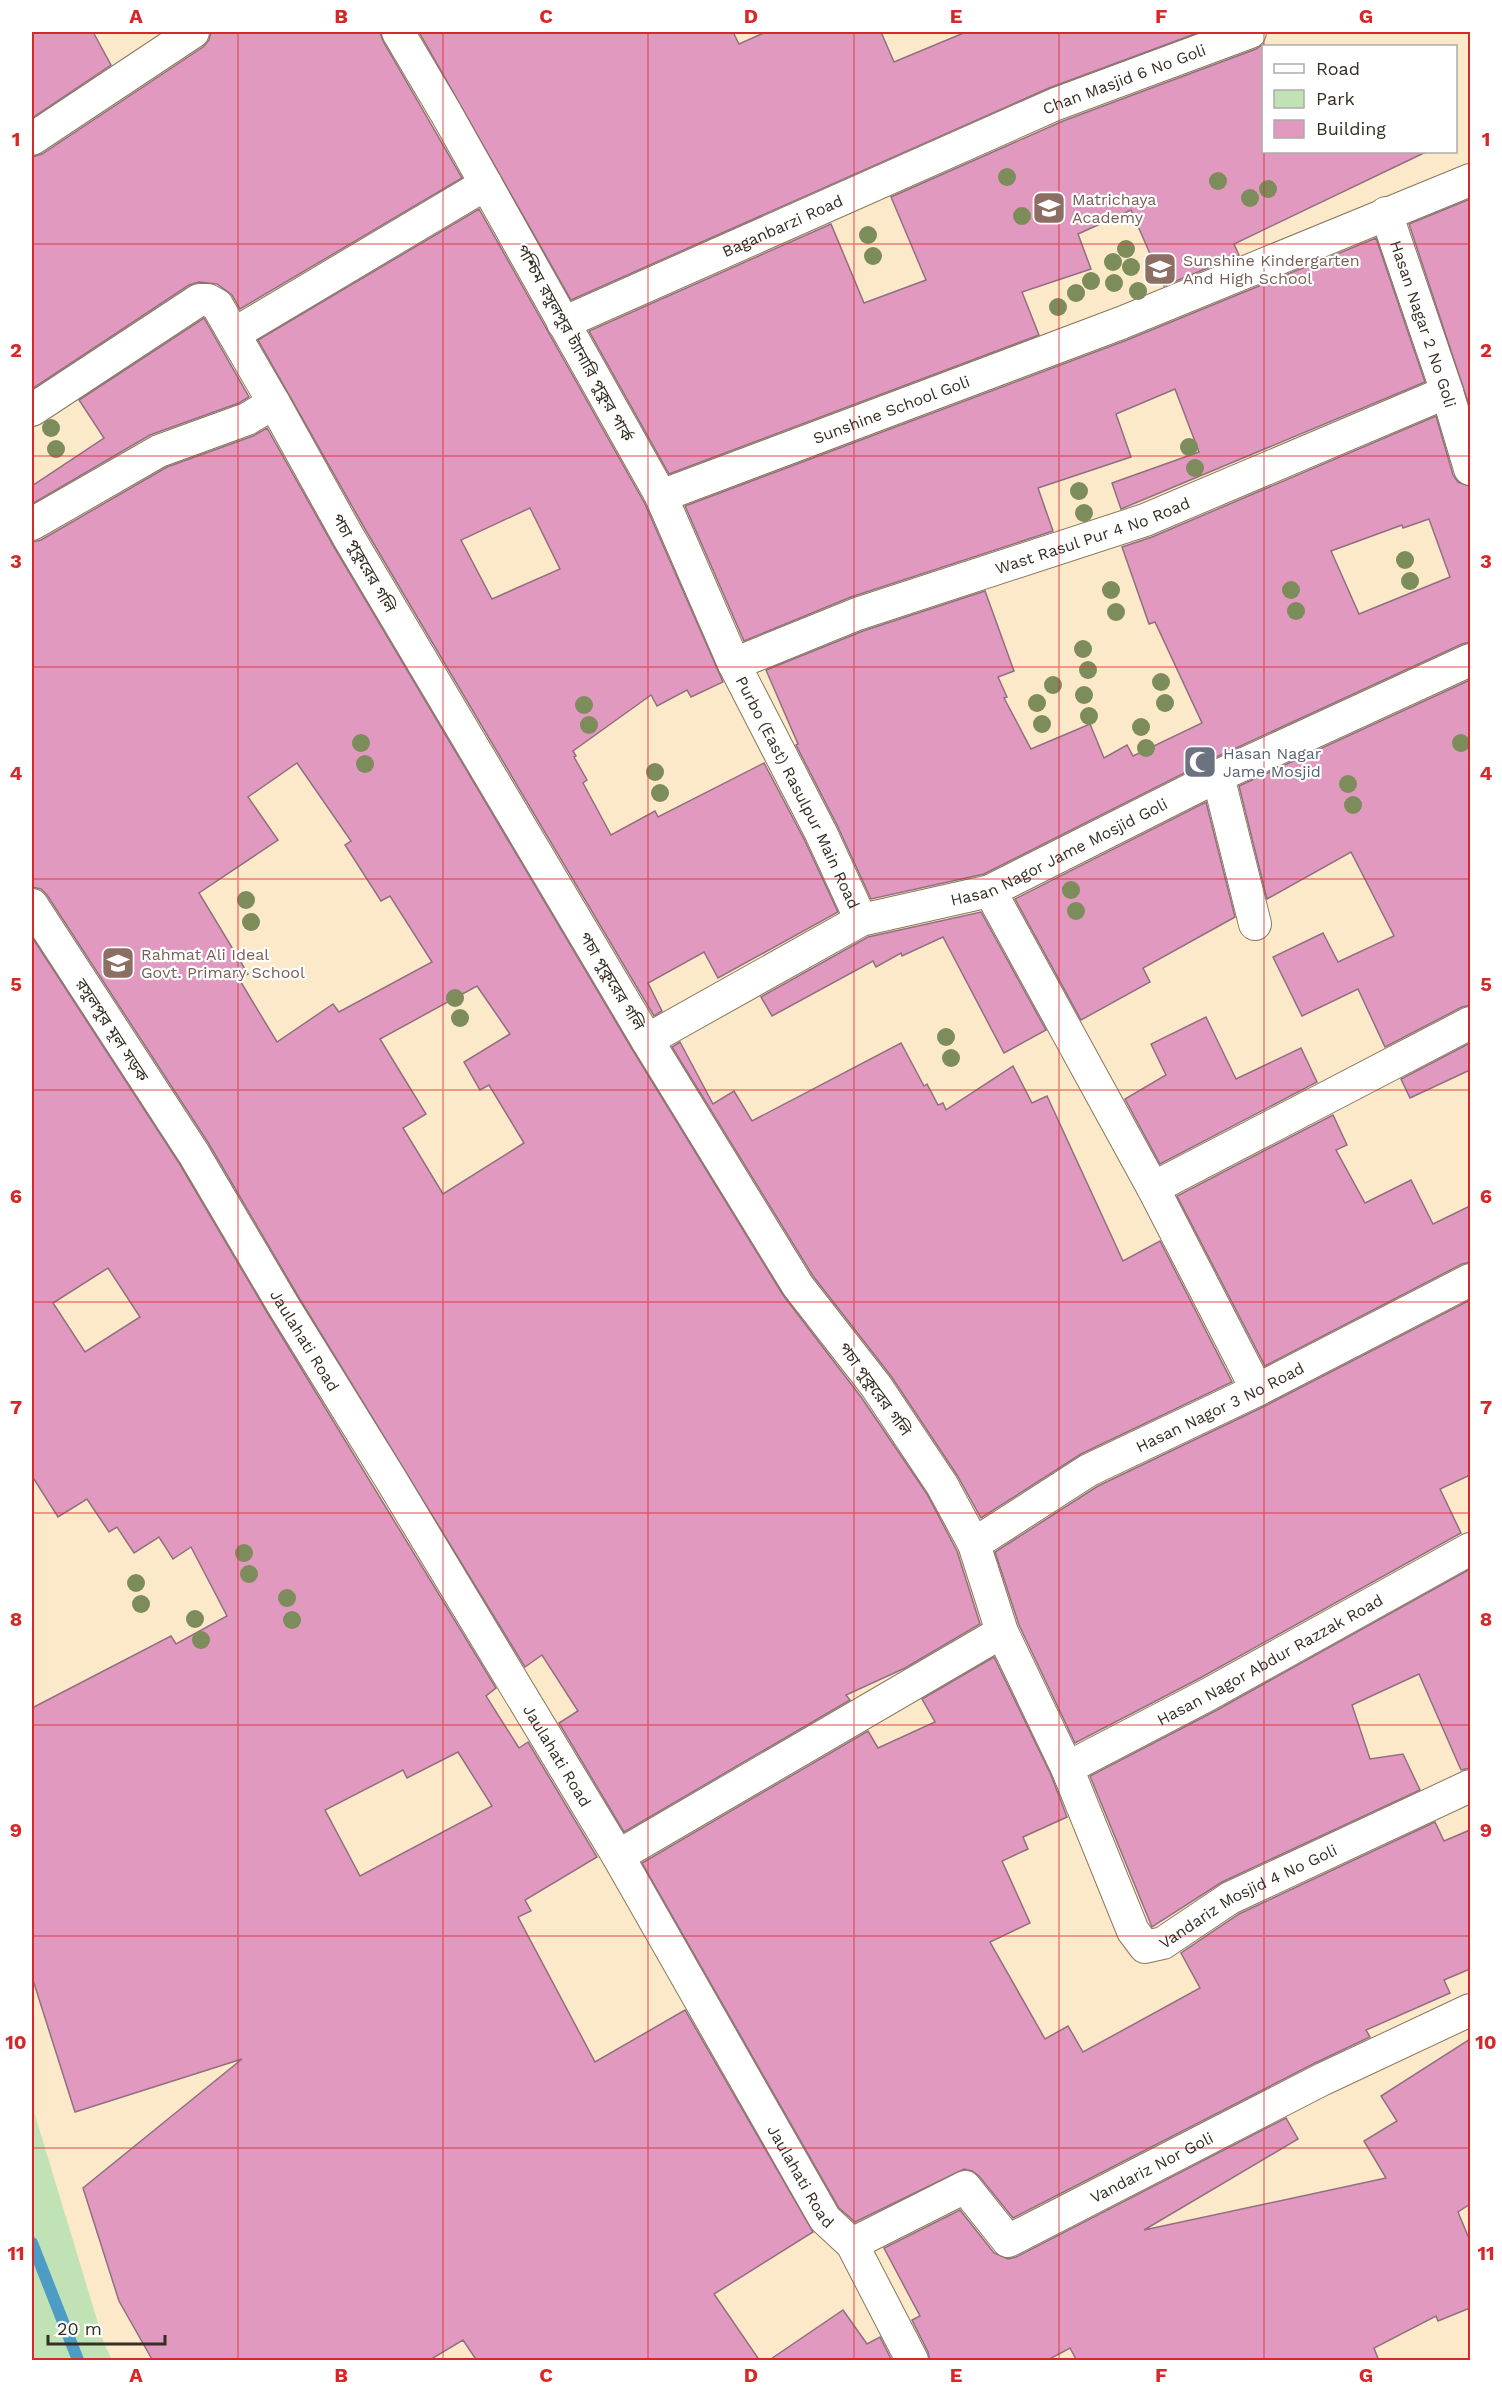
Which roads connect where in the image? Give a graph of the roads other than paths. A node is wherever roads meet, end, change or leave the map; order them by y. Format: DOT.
graph roads {
  1 [pos="193,32"];
  2 [pos="398,32"];
  3 [pos="1250,32"];
  4 [pos="1000,129"];
  5 [pos="32,139"];
  6 [pos="1470,180"];
  7 [pos="486,184"];
  8 [pos="1386,213"];
  9 [pos="563,323"];
  10 [pos="234,334"];
  11 [pos="1447,392"];
  12 [pos="274,403"];
  13 [pos="32,410"];
  14 [pos="1470,469"];
  15 [pos="661,496"];
  16 [pos="32,524"];
  17 [pos="1470,660"];
  18 [pos="734,664"];
  19 [pos="1218,776"];
  20 [pos="990,891"];
  21 [pos="32,905"];
  22 [pos="861,920"];
  23 [pos="1256,924"];
  24 [pos="1470,1023"];
  25 [pos="647,1040"];
  26 [pos="194,1154"];
  27 [pos="1153,1188"];
  28 [pos="1470,1280"];
  29 [pos="1257,1390"];
  30 [pos="974,1544"];
  31 [pos="1470,1549"];
  32 [pos="1002,1632"];
  33 [pos="1072,1781"];
  34 [pos="1470,1786"];
  35 [pos="618,1856"];
  36 [pos="1470,2010"];
  37 [pos="852,2244"];
  38 [pos="912,2361"];
  1 -- 5 [label="street"];
  2 -- 7 [label="street, পশ্চিম রসুলপুর ট্যানারি পুকুর পার্ক"];
  3 -- 4 [label="street, Chan Masjid 6 No Goli"];
  4 -- 9 [label="street, Baganbarzi Road"];
  6 -- 8 [label="street, Sunshine School Goli"];
  7 -- 9 [label="street, পশ্চিম রসুলপুর ট্যানারি পুকুর পার্ক"];
  7 -- 10 [label="street"];
  8 -- 11 [label="street, Hasan Nagar 2 No Goli"];
  8 -- 15 [label="street, Sunshine School Goli"];
  9 -- 15 [label="street, পশ্চিম রসুলপুর ট্যানারি পুকুর পার্ক"];
  10 -- 12 [label="street, পচা পুকুরের গলি"];
  10 -- 13 [label="street, পচা পুকুরের গলি"];
  11 -- 14 [label="street, Hasan Nagar 2 No Goli"];
  11 -- 18 [label="street, Wast Rasul Pur 4 No Road"];
  12 -- 16 [label="street"];
  12 -- 25 [label="street, পচা পুকুরের গলি"];
  15 -- 18 [label="street, পশ্চিম রসুলপুর ট্যানারি পুকুর পার্ক"];
  17 -- 19 [label="street, Hasan Nagor Jame Mosjid Goli"];
  18 -- 22 [label="street, Purbo (East) Rasulpur Main Road"];
  19 -- 20 [label="street, Hasan Nagor Jame Mosjid Goli"];
  19 -- 23 [label="street"];
  20 -- 22 [label="street, Hasan Nagor Jame Mosjid Goli"];
  20 -- 27 [label="street"];
  21 -- 26 [label="street, রসুলপুর মূল সড়ক"];
  22 -- 25 [label="street, Hasan Nagor Jame Mosjid Goli"];
  24 -- 27 [label="street"];
  25 -- 30 [label="street, পচা পুকুরের গলি"];
  26 -- 35 [label="street, Jaulahati Road"];
  27 -- 29 [label="street"];
  28 -- 29 [label="street, Hasan Nagor 3 No Road"];
  29 -- 30 [label="street, Hasan Nagor 3 No Road"];
  30 -- 32 [label="street, পচা পুকুরের গলি"];
  31 -- 33 [label="street, Hasan Nagor Abdur Razzak Road"];
  32 -- 33 [label="street, পচা পুকুরের গলি"];
  32 -- 35 [label="street"];
  33 -- 34 [label="street, Vandariz Mosjid 4 No Goli"];
  35 -- 37 [label="street, Jaulahati Road"];
  36 -- 37 [label="street, Vandariz Nor Goli"];
  37 -- 38 [label="street, Jaulahati Road"];
}
